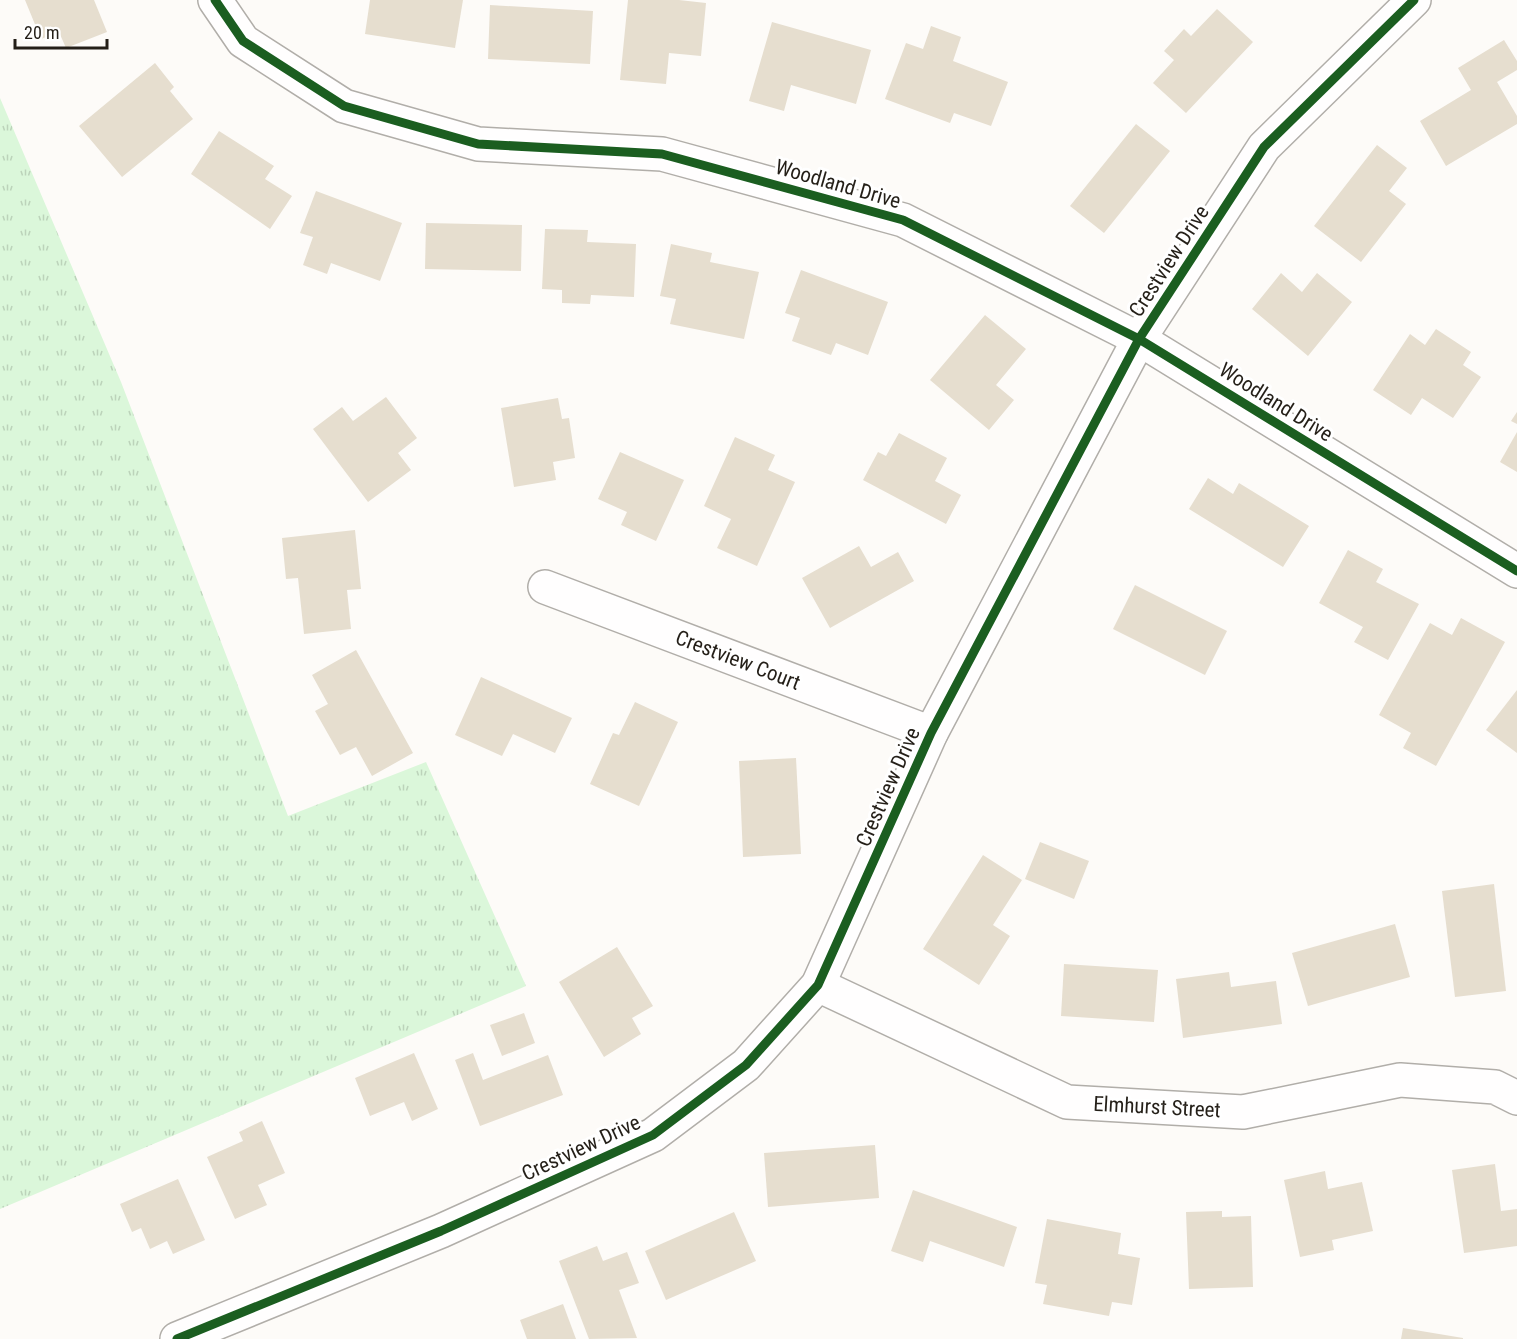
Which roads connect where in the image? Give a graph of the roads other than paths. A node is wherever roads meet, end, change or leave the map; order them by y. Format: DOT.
graph roads {
  1 [pos="214,0"];
  2 [pos="1414,0"];
  3 [pos="1139,339"];
  4 [pos="1517,571"];
  5 [pos="545,588"];
  6 [pos="931,733"];
  7 [pos="818,985"];
  8 [pos="1517,1098"];
  9 [pos="177,1339"];
  1 -- 3 [label="street, Woodland Drive"];
  2 -- 3 [label="street, Crestview Drive"];
  3 -- 4 [label="street, Woodland Drive"];
  3 -- 6 [label="street, Crestview Drive"];
  5 -- 6 [label="street, Crestview Court"];
  6 -- 7 [label="street, Crestview Drive"];
  7 -- 8 [label="street, Elmhurst Street"];
  7 -- 9 [label="street, Crestview Drive"];
}
